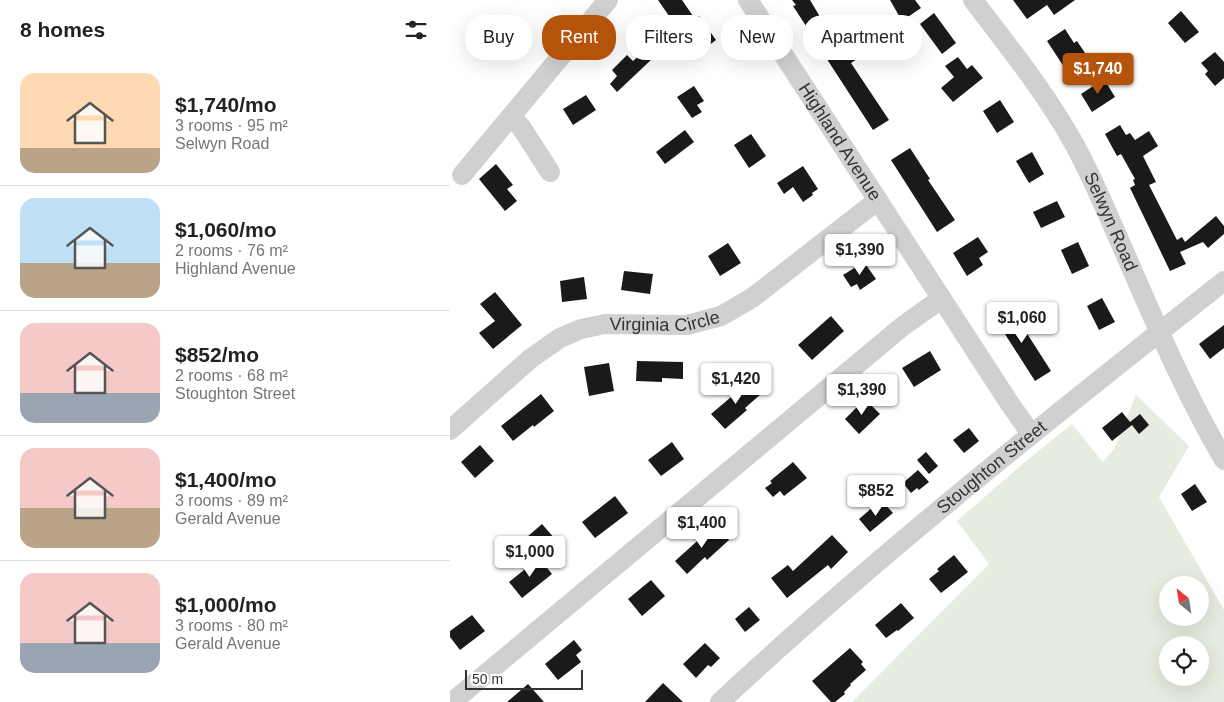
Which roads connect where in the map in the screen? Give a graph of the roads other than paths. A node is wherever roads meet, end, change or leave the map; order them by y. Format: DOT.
graph roads {
  1 [pos="608,0"];
  2 [pos="748,0"];
  3 [pos="973,0"];
  4 [pos="512,117"];
  5 [pos="550,172"];
  6 [pos="462,175"];
  7 [pos="878,200"];
  8 [pos="1224,281"];
  9 [pos="941,299"];
  10 [pos="1159,332"];
  11 [pos="450,430"];
  12 [pos="1031,434"];
  13 [pos="1224,460"];
  14 [pos="452,702"];
  15 [pos="720,702"];
  1 -- 4 [label="street"];
  2 -- 7 [label="street, Highland Avenue"];
  3 -- 10 [label="street, Selwyn Road"];
  4 -- 5 [label="street"];
  4 -- 6 [label="street"];
  7 -- 9 [label="street, Highland Avenue"];
  7 -- 11 [label="street, Virginia Circle"];
  8 -- 10 [label="street, Stoughton Street"];
  9 -- 12 [label="street, Highland Avenue"];
  9 -- 14 [label="street"];
  10 -- 12 [label="street, Stoughton Street"];
  10 -- 13 [label="street, Selwyn Road"];
  12 -- 15 [label="street, Stoughton Street"];
}
